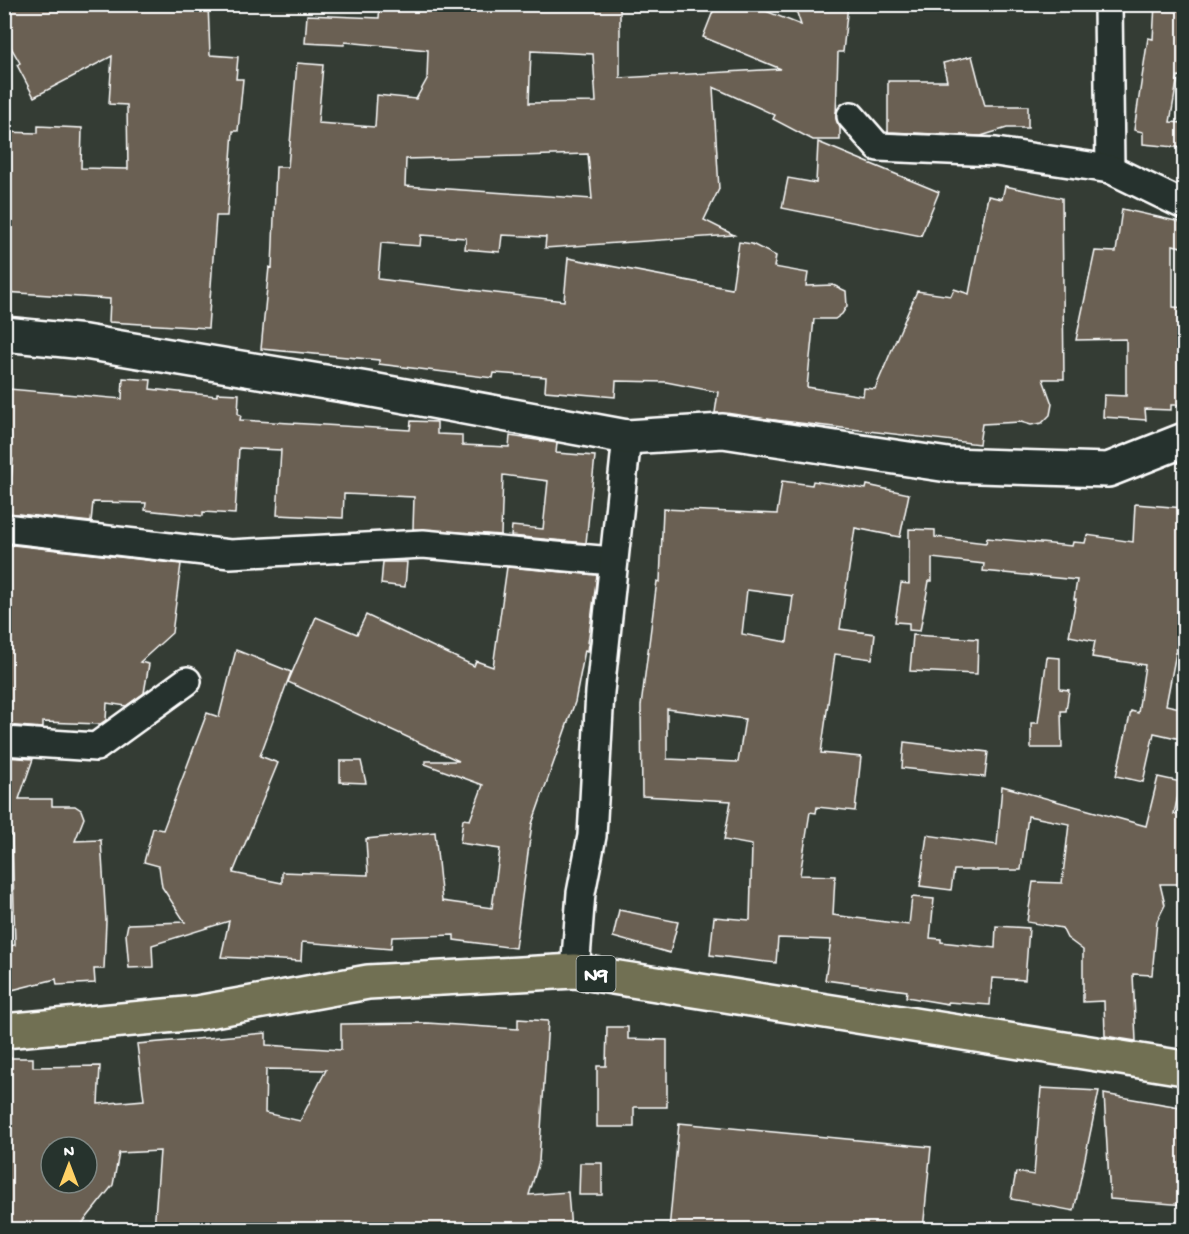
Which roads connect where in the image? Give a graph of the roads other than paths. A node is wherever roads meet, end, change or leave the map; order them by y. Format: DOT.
graph roads {
  1 [pos="1108,4"];
  2 [pos="850,116"];
  3 [pos="1110,169"];
  4 [pos="1185,205"];
  5 [pos="4,334"];
  6 [pos="627,437"];
  7 [pos="1185,440"];
  8 [pos="4,528"];
  9 [pos="612,561"];
  10 [pos="187,681"];
  11 [pos="4,741"];
  12 [pos="575,971"];
  13 [pos="4,1031"];
  14 [pos="1185,1068"];
  1 -- 3 [label="street"];
  2 -- 3 [label="street"];
  3 -- 4 [label="street"];
  5 -- 6 [label="street"];
  6 -- 7 [label="street"];
  6 -- 9 [label="street"];
  8 -- 9 [label="street"];
  9 -- 12 [label="street"];
  10 -- 11 [label="street"];
  12 -- 13 [label="highway, N9"];
  12 -- 14 [label="highway, N9"];
}
